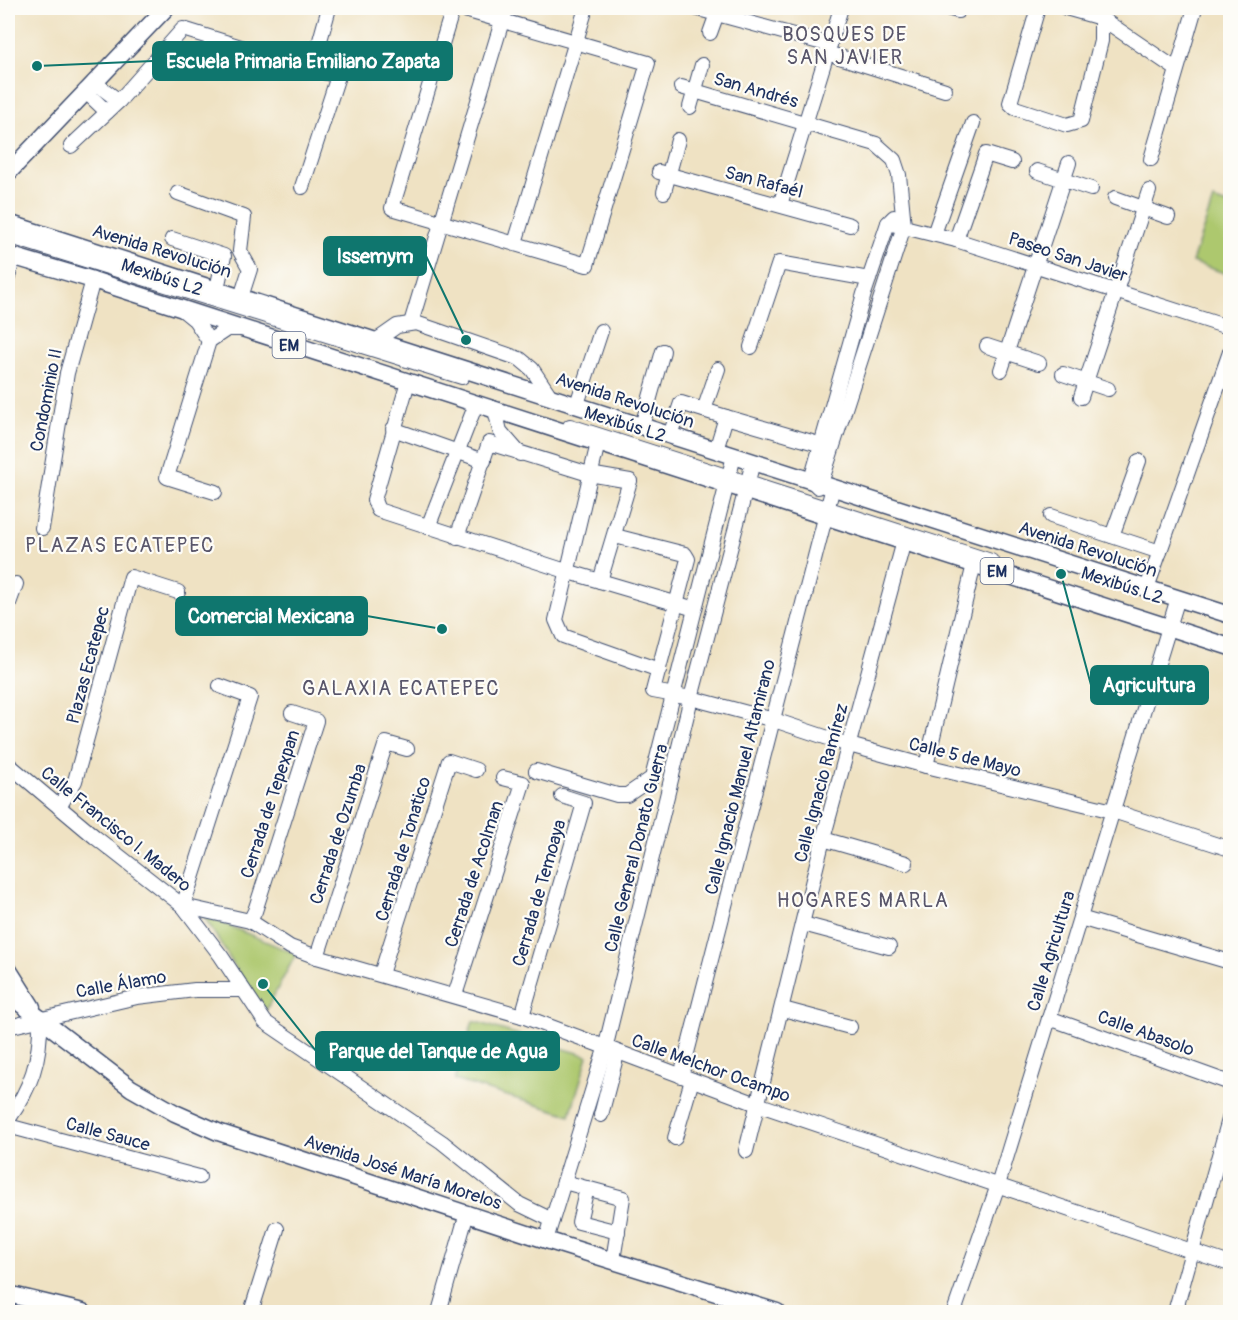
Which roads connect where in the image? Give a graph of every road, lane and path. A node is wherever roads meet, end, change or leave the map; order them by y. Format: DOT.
graph roads {
  1 [pos="166,8"];
  2 [pos="329,8"];
  3 [pos="453,8"];
  4 [pos="458,8"];
  5 [pos="586,8"];
  6 [pos="695,8"];
  7 [pos="841,8"];
  8 [pos="1038,8"];
  9 [pos="1066,8"];
  10 [pos="1195,8"];
  11 [pos="718,11"];
  12 [pos="1102,13"];
  13 [pos="504,14"];
  14 [pos="711,33"];
  15 [pos="577,42"];
  16 [pos="829,49"];
  17 [pos="702,65"];
  18 [pos="312,69"];
  19 [pos="1176,69"];
  20 [pos="90,87"];
  21 [pos="688,89"];
  22 [pos="945,90"];
  23 [pos="119,101"];
  24 [pos="690,107"];
  25 [pos="107,112"];
  26 [pos="806,123"];
  27 [pos="972,123"];
  28 [pos="678,140"];
  29 [pos="71,146"];
  30 [pos="1151,159"];
  31 [pos="1012,162"];
  32 [pos="1069,163"];
  33 [pos="1037,171"];
  34 [pos="8,173"];
  35 [pos="664,173"];
  36 [pos="1063,179"];
  37 [pos="302,187"];
  38 [pos="1091,189"];
  39 [pos="664,192"];
  40 [pos="1149,192"];
  41 [pos="178,193"];
  42 [pos="1115,198"];
  43 [pos="780,205"];
  44 [pos="1144,208"];
  45 [pos="901,209"];
  46 [pos="1168,217"];
  47 [pos="441,220"];
  48 [pos="8,223"];
  49 [pos="888,223"];
  50 [pos="850,225"];
  51 [pos="904,226"];
  52 [pos="934,234"];
  53 [pos="8,236"];
  54 [pos="172,238"];
  55 [pos="956,240"];
  56 [pos="515,243"];
  57 [pos="10,253"];
  58 [pos="1034,265"];
  59 [pos="8,277"];
  60 [pos="869,279"];
  61 [pos="93,280"];
  62 [pos="217,289"];
  63 [pos="1116,291"];
  64 [pos="242,297"];
  65 [pos="184,311"];
  66 [pos="859,312"];
  67 [pos="873,315"];
  68 [pos="411,323"];
  69 [pos="1221,325"];
  70 [pos="240,329"];
  71 [pos="601,331"];
  72 [pos="377,340"];
  73 [pos="209,341"];
  74 [pos="987,346"];
  75 [pos="751,347"];
  76 [pos="663,351"];
  77 [pos="1005,352"];
  78 [pos="1230,352"];
  79 [pos="1039,363"];
  80 [pos="718,369"];
  81 [pos="1001,370"];
  82 [pos="1063,374"];
  83 [pos="1085,381"];
  84 [pos="408,382"];
  85 [pos="1108,389"];
  86 [pos="1217,391"];
  87 [pos="550,396"];
  88 [pos="1230,396"];
  89 [pos="1081,397"];
  90 [pos="476,404"];
  91 [pos="579,405"];
  92 [pos="495,410"];
  93 [pos="704,410"];
  94 [pos="726,417"];
  95 [pos="642,426"];
  96 [pos="393,429"];
  97 [pos="670,435"];
  98 [pos="598,443"];
  99 [pos="822,445"];
  100 [pos="716,450"];
  101 [pos="458,451"];
  102 [pos="520,454"];
  103 [pos="1139,460"];
  104 [pos="484,461"];
  105 [pos="731,470"];
  106 [pos="589,474"];
  107 [pos="750,476"];
  108 [pos="215,492"];
  109 [pos="825,494"];
  110 [pos="1051,516"];
  111 [pos="428,527"];
  112 [pos="42,528"];
  113 [pos="615,536"];
  114 [pos="1112,536"];
  115 [pos="457,537"];
  116 [pos="904,541"];
  117 [pos="1160,552"];
  118 [pos="974,564"];
  119 [pos="566,571"];
  120 [pos="600,581"];
  121 [pos="16,584"];
  122 [pos="1147,588"];
  123 [pos="178,592"];
  124 [pos="1177,601"];
  125 [pos="675,602"];
  126 [pos="8,606"];
  127 [pos="695,609"];
  128 [pos="1230,615"];
  129 [pos="1230,621"];
  130 [pos="1170,624"];
  131 [pos="1230,640"];
  132 [pos="1230,647"];
  133 [pos="659,670"];
  134 [pos="219,686"];
  135 [pos="672,695"];
  136 [pos="691,698"];
  137 [pos="292,713"];
  138 [pos="774,720"];
  139 [pos="849,745"];
  140 [pos="407,748"];
  141 [pos="8,764"];
  142 [pos="926,766"];
  143 [pos="476,770"];
  144 [pos="536,771"];
  145 [pos="503,778"];
  146 [pos="562,796"];
  147 [pos="59,807"];
  148 [pos="1113,811"];
  149 [pos="824,839"];
  150 [pos="1230,849"];
  151 [pos="906,863"];
  152 [pos="183,906"];
  153 [pos="1080,918"];
  154 [pos="250,921"];
  155 [pos="803,924"];
  156 [pos="889,947"];
  157 [pos="317,957"];
  158 [pos="1230,962"];
  159 [pos="8,969"];
  160 [pos="381,974"];
  161 [pos="243,990"];
  162 [pos="8,994"];
  163 [pos="455,994"];
  164 [pos="783,1010"];
  165 [pos="522,1016"];
  166 [pos="1049,1018"];
  167 [pos="40,1020"];
  168 [pos="8,1027"];
  169 [pos="850,1027"];
  170 [pos="611,1051"];
  171 [pos="687,1078"];
  172 [pos="1230,1083"];
  173 [pos="757,1104"];
  174 [pos="600,1115"];
  175 [pos="1230,1116"];
  176 [pos="8,1120"];
  177 [pos="8,1126"];
  178 [pos="675,1138"];
  179 [pos="746,1151"];
  180 [pos="199,1177"];
  181 [pos="564,1182"];
  182 [pos="998,1185"];
  183 [pos="587,1188"];
  184 [pos="467,1213"];
  185 [pos="552,1220"];
  186 [pos="277,1229"];
  187 [pos="618,1232"];
  188 [pos="546,1240"];
  189 [pos="1194,1252"];
  190 [pos="613,1260"];
  191 [pos="1230,1264"];
  192 [pos="8,1293"];
  193 [pos="81,1312"];
  194 [pos="251,1312"];
  195 [pos="439,1312"];
  196 [pos="777,1312"];
  197 [pos="954,1312"];
  198 [pos="1175,1312"];
  1 -- 20 [label="main road"];
  2 -- 18 [label="street"];
  3 -- 47 [label="street"];
  4 -- 13 [label="street"];
  5 -- 15 [label="street"];
  6 -- 11 [label="street"];
  7 -- 16 [label="street"];
  8 -- 12 [label="street"];
  9 -- 12 [label="street"];
  10 -- 19 [label="street"];
  11 -- 14 [label="street"];
  11 -- 16 [label="street"];
  12 -- 19 [label="street"];
  13 -- 15 [label="street"];
  13 -- 47 [label="street"];
  15 -- 56 [label="street"];
  15 -- 56 [label="street"];
  16 -- 22 [label="street"];
  16 -- 26 [label="street"];
  17 -- 21 [label="street, San Andrés"];
  18 -- 23 [label="street"];
  18 -- 37 [label="street"];
  19 -- 30 [label="street"];
  20 -- 23 [label="street"];
  20 -- 25 [label="street"];
  20 -- 34 [label="main road"];
  21 -- 24 [label="street, San Andrés"];
  21 -- 26 [label="street, San Andrés"];
  23 -- 25 [label="street"];
  25 -- 29 [label="street"];
  26 -- 43 [label="street"];
  26 -- 45 [label="street"];
  27 -- 52 [label="street"];
  28 -- 35 [label="street"];
  31 -- 55 [label="street"];
  32 -- 36 [label="street"];
  33 -- 36 [label="street"];
  35 -- 39 [label="street"];
  35 -- 43 [label="street, San Rafaél"];
  36 -- 38 [label="street"];
  36 -- 58 [label="street"];
  40 -- 44 [label="street"];
  41 -- 64 [label="street"];
  42 -- 44 [label="street"];
  43 -- 50 [label="street, San Rafaél"];
  44 -- 46 [label="street"];
  44 -- 63 [label="street"];
  45 -- 49 [label="street"];
  45 -- 51 [label="street"];
  47 -- 56 [label="street"];
  47 -- 68 [label="street"];
  48 -- 62 [label="main road, Avenida Revolución / EM"];
  49 -- 51 [label="street, Paseo San Javier"];
  49 -- 60 [label="street"];
  51 -- 52 [label="street, Paseo San Javier"];
  51 -- 67 [label="street"];
  52 -- 55 [label="street, Paseo San Javier"];
  53 -- 105 [label="street, Mexibús L2"];
  54 -- 62 [label="street"];
  55 -- 58 [label="street, Paseo San Javier"];
  57 -- 59 [label="street"];
  57 -- 61 [label="main road, Avenida Revolución / EM"];
  57 -- 105 [label="street, Mexibús L2"];
  58 -- 63 [label="street, Paseo San Javier"];
  58 -- 77 [label="street"];
  60 -- 66 [label="street"];
  60 -- 75 [label="street"];
  61 -- 65 [label="main road, Avenida Revolución / EM"];
  61 -- 112 [label="street, Condominio II"];
  62 -- 64 [label="main road, Avenida Revolución / EM"];
  63 -- 69 [label="street, Paseo San Javier"];
  63 -- 83 [label="street"];
  64 -- 72 [label="main road, Avenida Revolución / EM"];
  65 -- 70 [label="main road, Avenida Revolución / EM"];
  65 -- 73 [label="street"];
  66 -- 67 [label="street"];
  66 -- 99 [label="street"];
  67 -- 109 [label="street"];
  68 -- 72 [label="street"];
  68 -- 87 [label="street"];
  70 -- 73 [label="street"];
  70 -- 84 [label="main road, Avenida Revolución / EM"];
  71 -- 91 [label="street"];
  72 -- 87 [label="main road, Avenida Revolución / EM"];
  73 -- 108 [label="street"];
  74 -- 77 [label="street"];
  76 -- 95 [label="street"];
  77 -- 79 [label="street"];
  77 -- 81 [label="street"];
  78 -- 86 [label="street"];
  80 -- 93 [label="street"];
  82 -- 83 [label="street"];
  83 -- 85 [label="street"];
  83 -- 89 [label="street"];
  84 -- 90 [label="main road, Avenida Revolución / EM"];
  84 -- 96 [label="street"];
  86 -- 88 [label="street"];
  86 -- 117 [label="street"];
  87 -- 91 [label="main road, Avenida Revolución / EM"];
  90 -- 92 [label="main road, Avenida Revolución / EM"];
  90 -- 101 [label="street"];
  91 -- 95 [label="main road, Avenida Revolución / EM"];
  92 -- 98 [label="main road, Avenida Revolución / EM"];
  92 -- 102 [label="street"];
  93 -- 94 [label="street"];
  93 -- 97 [label="street"];
  94 -- 99 [label="street"];
  94 -- 100 [label="street"];
  95 -- 97 [label="main road, Avenida Revolución / EM"];
  96 -- 101 [label="street"];
  96 -- 111 [label="street"];
  97 -- 100 [label="main road, Avenida Revolución / EM"];
  98 -- 105 [label="main road, Avenida Revolución / EM"];
  98 -- 106 [label="street"];
  99 -- 109 [label="street"];
  100 -- 105 [label="main road, Avenida Revolución / EM"];
  101 -- 104 [label="street"];
  101 -- 111 [label="street"];
  102 -- 104 [label="street"];
  102 -- 106 [label="street"];
  103 -- 114 [label="street"];
  104 -- 115 [label="street"];
  105 -- 107 [label="main road, Avenida Revolución / EM"];
  105 -- 107 [label="main road, Avenida Revolución / EM"];
  105 -- 127 [label="street"];
  106 -- 113 [label="street"];
  106 -- 119 [label="street"];
  107 -- 109 [label="main road, Avenida Revolución / EM"];
  107 -- 109 [label="main road, Avenida Revolución / EM"];
  107 -- 136 [label="street, Calle General Donato Guerra"];
  109 -- 116 [label="main road, Avenida Revolución / EM"];
  109 -- 122 [label="main road, Avenida Revolución / EM"];
  109 -- 124 [label="street, Mexibús L2"];
  109 -- 130 [label="street, Mexibús L2"];
  109 -- 138 [label="street, Calle Ignacio Manuel Altamirano"];
  110 -- 114 [label="street"];
  111 -- 115 [label="street"];
  113 -- 120 [label="street"];
  113 -- 125 [label="street"];
  114 -- 117 [label="street"];
  115 -- 119 [label="street"];
  116 -- 118 [label="main road, Avenida Revolución / EM"];
  116 -- 139 [label="street, Calle Ignacio Ramírez"];
  117 -- 122 [label="street"];
  118 -- 130 [label="main road, Avenida Revolución / EM"];
  118 -- 142 [label="street"];
  119 -- 120 [label="street"];
  119 -- 133 [label="street"];
  120 -- 125 [label="street"];
  121 -- 126 [label="street"];
  122 -- 124 [label="main road, Avenida Revolución / EM"];
  123 -- 147 [label="street, Plazas Ecatepec"];
  124 -- 128 [label="main road, Avenida Revolución / EM"];
  124 -- 129 [label="street, Mexibús L2"];
  124 -- 130 [label="street, Calle Agricultura"];
  125 -- 127 [label="street"];
  125 -- 133 [label="street"];
  127 -- 135 [label="street"];
  130 -- 131 [label="street, Mexibús L2"];
  130 -- 132 [label="main road, Avenida Revolución / EM"];
  130 -- 148 [label="street, Calle Agricultura"];
  133 -- 135 [label="street"];
  134 -- 152 [label="street"];
  135 -- 136 [label="street, Calle 5 de Mayo"];
  135 -- 144 [label="street"];
  136 -- 138 [label="street, Calle 5 de Mayo"];
  136 -- 170 [label="street, Calle General Donato Guerra"];
  137 -- 154 [label="street, Cerrada de Tepexpan"];
  138 -- 139 [label="street, Calle 5 de Mayo"];
  138 -- 171 [label="street, Calle Ignacio Manuel Altamirano"];
  139 -- 142 [label="street, Calle 5 de Mayo"];
  139 -- 149 [label="street, Calle Ignacio Ramírez"];
  140 -- 157 [label="street, Cerrada de Ozumba"];
  141 -- 147 [label="street, Calle Francisco I. Madero"];
  142 -- 148 [label="street, Calle 5 de Mayo"];
  143 -- 160 [label="street, Cerrada de Tonatico"];
  145 -- 163 [label="street, Cerrada de Acolman"];
  146 -- 165 [label="street, Cerrada de Temoaya"];
  147 -- 152 [label="street, Calle Francisco I. Madero"];
  148 -- 150 [label="street, Calle 5 de Mayo"];
  148 -- 153 [label="street, Calle Agricultura"];
  149 -- 151 [label="street"];
  149 -- 155 [label="street, Calle Ignacio Ramírez"];
  152 -- 154 [label="street, Calle Melchor Ocampo"];
  152 -- 161 [label="street, Calle Francisco I. Madero"];
  153 -- 158 [label="street"];
  153 -- 166 [label="street, Calle Agricultura"];
  154 -- 157 [label="street, Calle Melchor Ocampo"];
  155 -- 156 [label="street"];
  155 -- 164 [label="street, Calle Ignacio Ramírez"];
  157 -- 160 [label="street, Calle Melchor Ocampo"];
  159 -- 167 [label="main road, Avenida José María Morelos"];
  160 -- 163 [label="street, Calle Melchor Ocampo"];
  161 -- 167 [label="street, Calle Álamo"];
  161 -- 185 [label="street, Calle Francisco I. Madero"];
  162 -- 167 [label="main road, Avenida José María Morelos"];
  163 -- 165 [label="street, Calle Melchor Ocampo"];
  164 -- 169 [label="street"];
  164 -- 173 [label="street, Calle Ignacio Ramírez"];
  165 -- 170 [label="street, Calle Melchor Ocampo"];
  166 -- 172 [label="street, Calle Abasolo"];
  166 -- 182 [label="street, Calle Agricultura"];
  167 -- 168 [label="street, Calle Álamo"];
  167 -- 176 [label="street"];
  167 -- 184 [label="main road, Avenida José María Morelos"];
  170 -- 171 [label="street, Calle Melchor Ocampo"];
  170 -- 174 [label="street"];
  170 -- 181 [label="street, Calle General Donato Guerra"];
  171 -- 173 [label="street, Calle Melchor Ocampo"];
  171 -- 178 [label="street, Calle Ignacio Manuel Altamirano"];
  173 -- 179 [label="street, Calle Ignacio Ramírez"];
  173 -- 182 [label="street, Calle Melchor Ocampo"];
  175 -- 189 [label="street"];
  177 -- 180 [label="street, Calle Sauce"];
  181 -- 183 [label="street"];
  181 -- 185 [label="street, Calle General Donato Guerra"];
  182 -- 189 [label="street, Calle Melchor Ocampo"];
  182 -- 197 [label="street, Calle Agricultura"];
  183 -- 187 [label="street"];
  183 -- 187 [label="street"];
  184 -- 188 [label="main road, Avenida José María Morelos"];
  184 -- 195 [label="street"];
  185 -- 188 [label="street, Calle General Donato Guerra"];
  186 -- 194 [label="street"];
  187 -- 190 [label="street"];
  188 -- 190 [label="main road, Avenida José María Morelos"];
  189 -- 191 [label="street, Calle Melchor Ocampo"];
  189 -- 198 [label="street"];
  190 -- 196 [label="main road, Avenida José María Morelos"];
  192 -- 193 [label="main road"];
}
